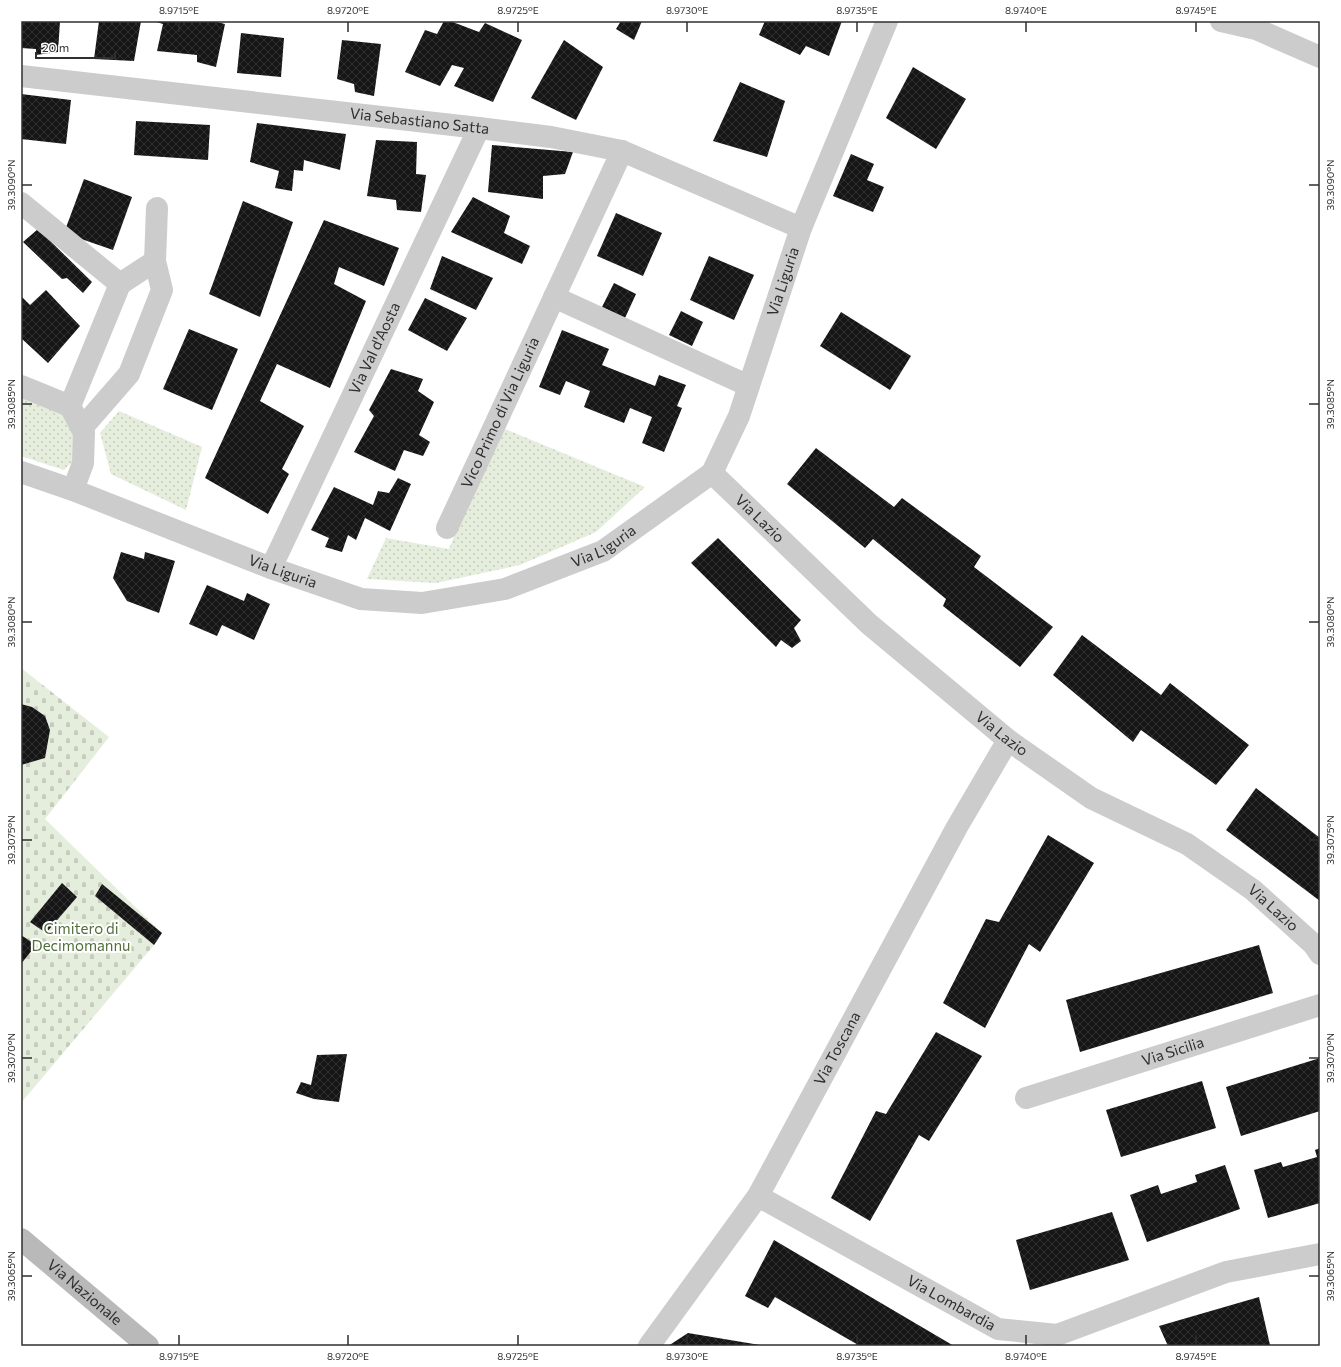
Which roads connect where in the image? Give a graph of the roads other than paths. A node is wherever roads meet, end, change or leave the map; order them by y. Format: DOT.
graph roads {
  1 [pos="887,21"];
  2 [pos="1221,21"];
  3 [pos="1320,57"];
  4 [pos="21,76"];
  5 [pos="479,128"];
  6 [pos="622,150"];
  7 [pos="21,203"];
  8 [pos="157,208"];
  9 [pos="802,228"];
  10 [pos="155,261"];
  11 [pos="120,284"];
  12 [pos="554,297"];
  13 [pos="21,386"];
  14 [pos="749,386"];
  15 [pos="70,406"];
  16 [pos="82,428"];
  17 [pos="21,472"];
  18 [pos="712,472"];
  19 [pos="73,490"];
  20 [pos="447,528"];
  21 [pos="271,568"];
  22 [pos="1008,740"];
  23 [pos="1320,954"];
  24 [pos="1320,1005"];
  25 [pos="1026,1098"];
  26 [pos="758,1196"];
  27 [pos="21,1239"];
  28 [pos="1320,1254"];
  29 [pos="148,1346"];
  30 [pos="648,1346"];
  1 -- 9 [label="street, Via Liguria"];
  2 -- 3 [label="street"];
  4 -- 5 [label="street, Via Sebastiano Satta"];
  5 -- 6 [label="street, Via Sebastiano Satta"];
  5 -- 21 [label="street, Via Val d'Aosta"];
  6 -- 9 [label="street, Via Sebastiano Satta"];
  6 -- 12 [label="street, Vico Primo di Via Liguria"];
  7 -- 11 [label="street"];
  8 -- 10 [label="street"];
  9 -- 14 [label="street, Via Liguria"];
  10 -- 11 [label="street"];
  10 -- 16 [label="street"];
  11 -- 15 [label="street"];
  12 -- 14 [label="street"];
  12 -- 20 [label="street, Vico Primo di Via Liguria"];
  13 -- 15 [label="street"];
  14 -- 18 [label="street, Via Liguria"];
  15 -- 16 [label="street"];
  16 -- 19 [label="street"];
  17 -- 19 [label="street, Via Liguria"];
  18 -- 21 [label="street, Via Liguria"];
  18 -- 22 [label="street, Via Lazio"];
  19 -- 21 [label="street, Via Liguria"];
  22 -- 23 [label="street, Via Lazio"];
  22 -- 26 [label="street, Via Toscana"];
  24 -- 25 [label="street, Via Sicilia"];
  26 -- 28 [label="street, Via Lombardia"];
  26 -- 30 [label="street, Via Toscana"];
  27 -- 29 [label="main road, Via Nazionale"];
}
